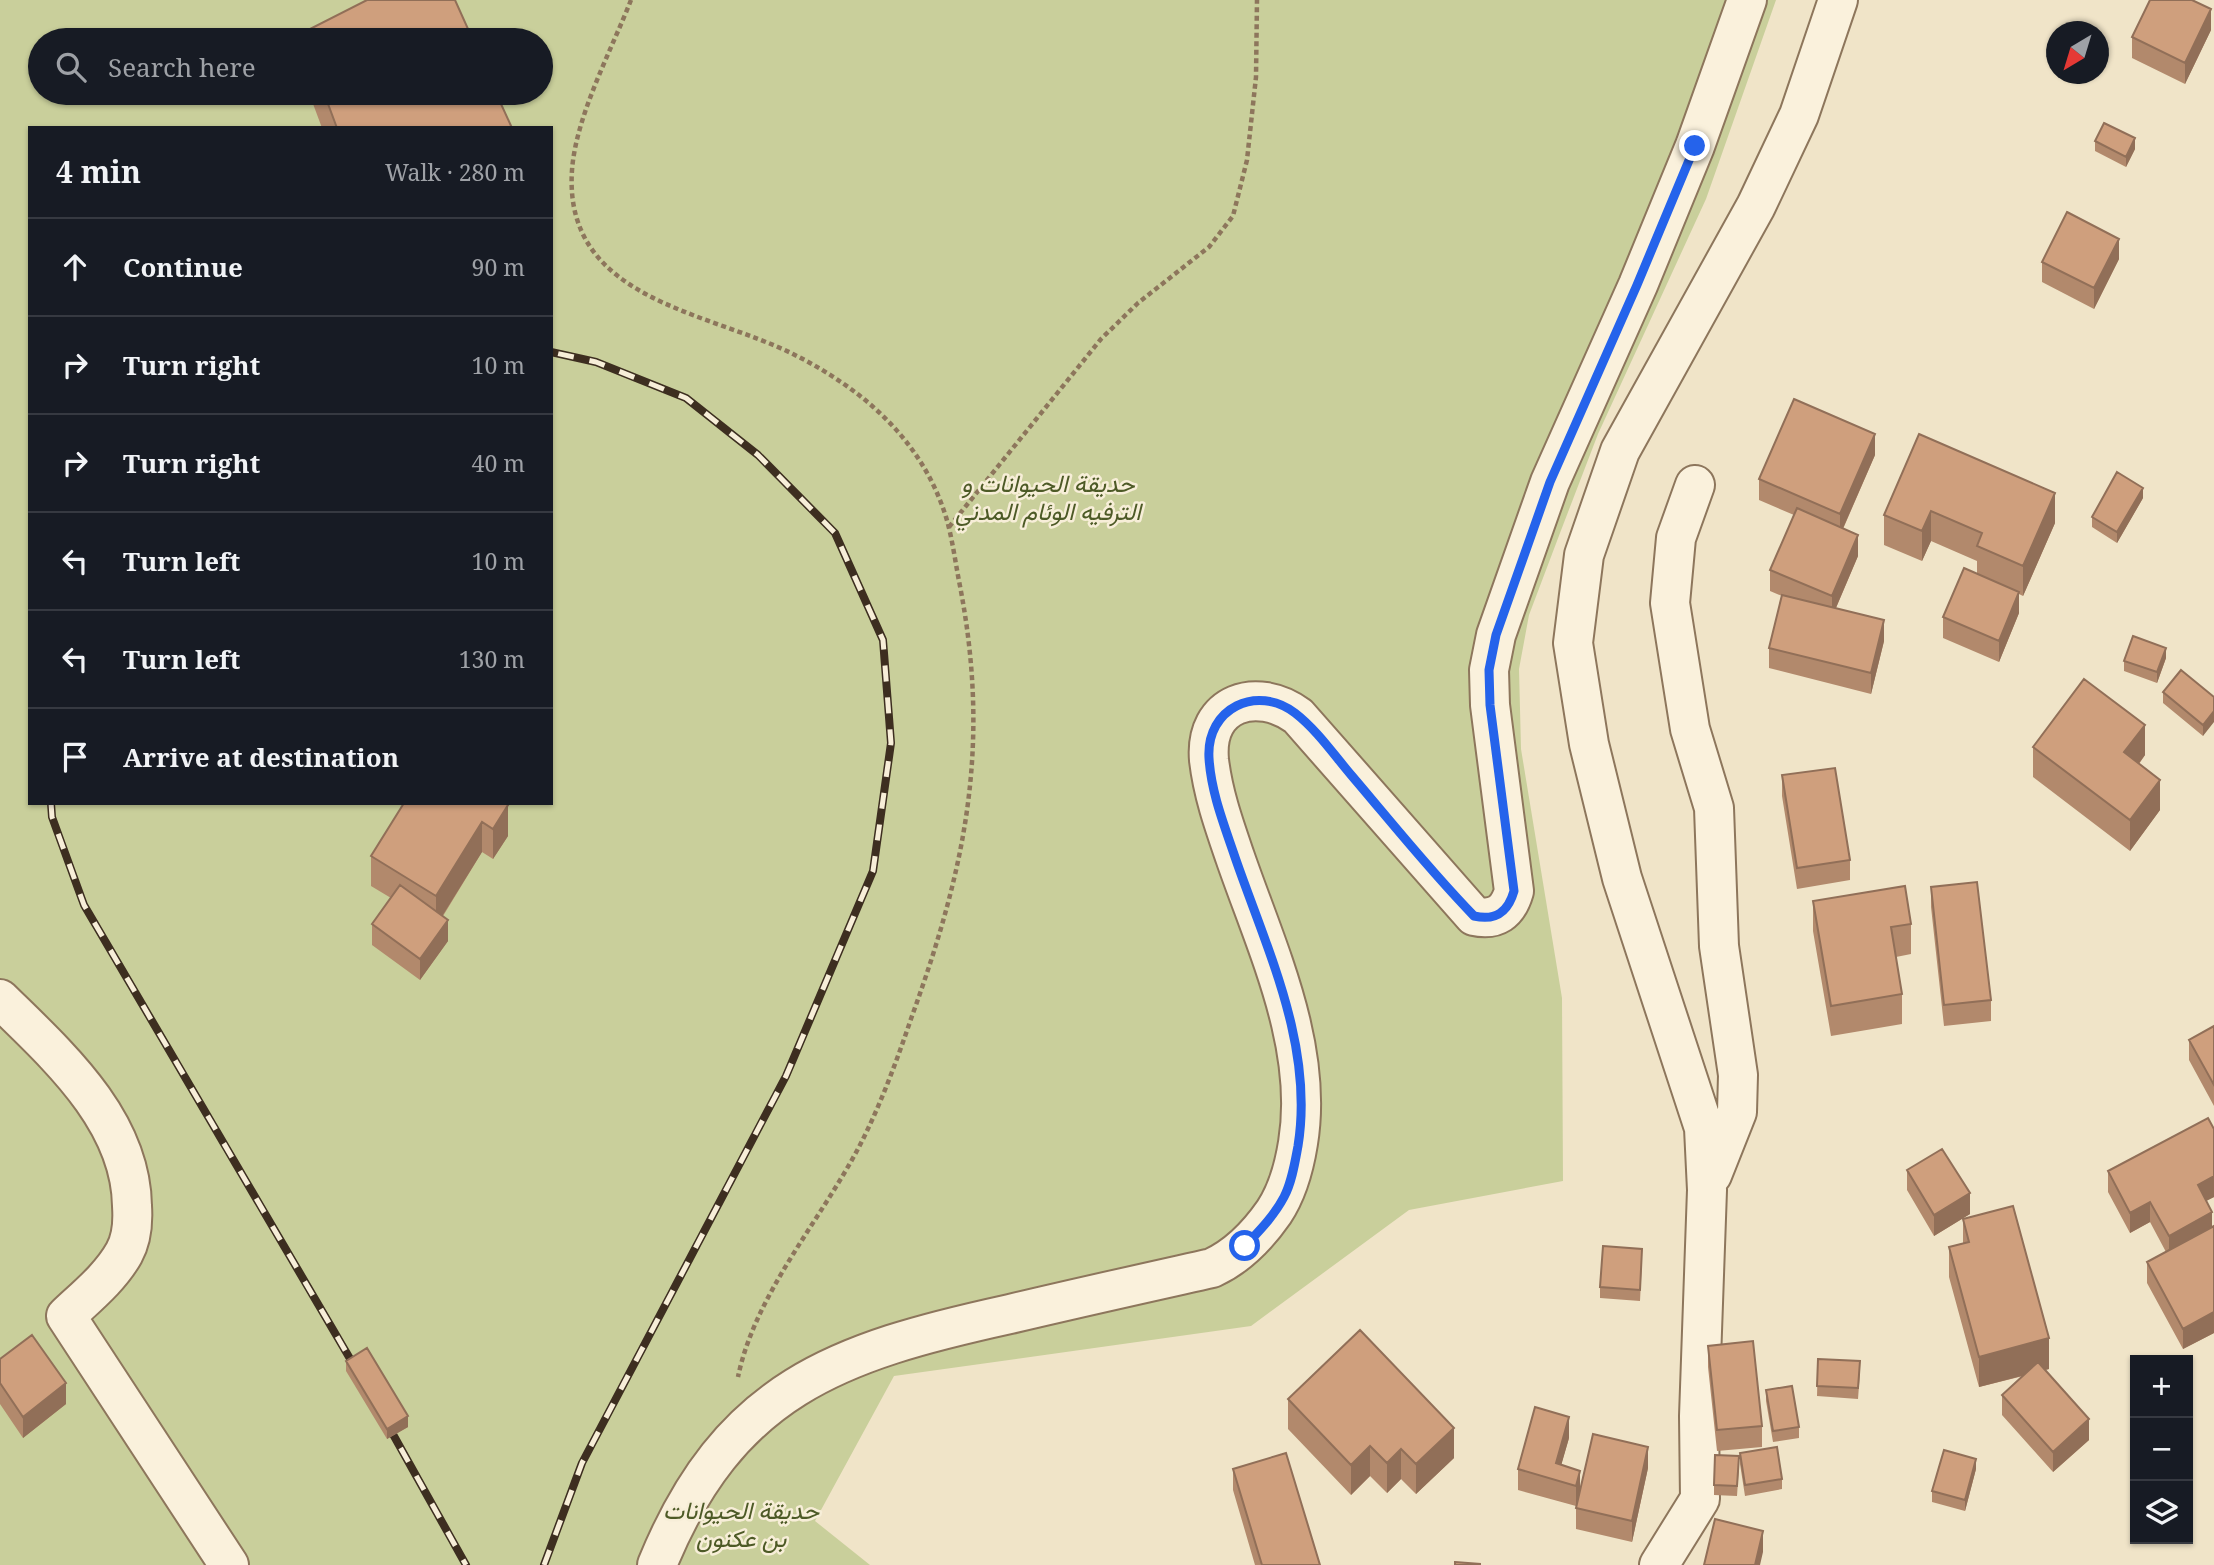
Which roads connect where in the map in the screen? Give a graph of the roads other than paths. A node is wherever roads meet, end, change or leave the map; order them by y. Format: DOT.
graph roads {
  1 [pos="1747,0"];
  2 [pos="1838,0"];
  3 [pos="1695,485"];
  4 [pos="0,999"];
  5 [pos="1707,1190"];
  6 [pos="229,1565"];
  7 [pos="657,1565"];
  8 [pos="1659,1565"];
  1 -- 7 [label="street"];
  2 -- 5 [label="street"];
  3 -- 5 [label="street"];
  4 -- 6 [label="street"];
  5 -- 8 [label="street"];
}
